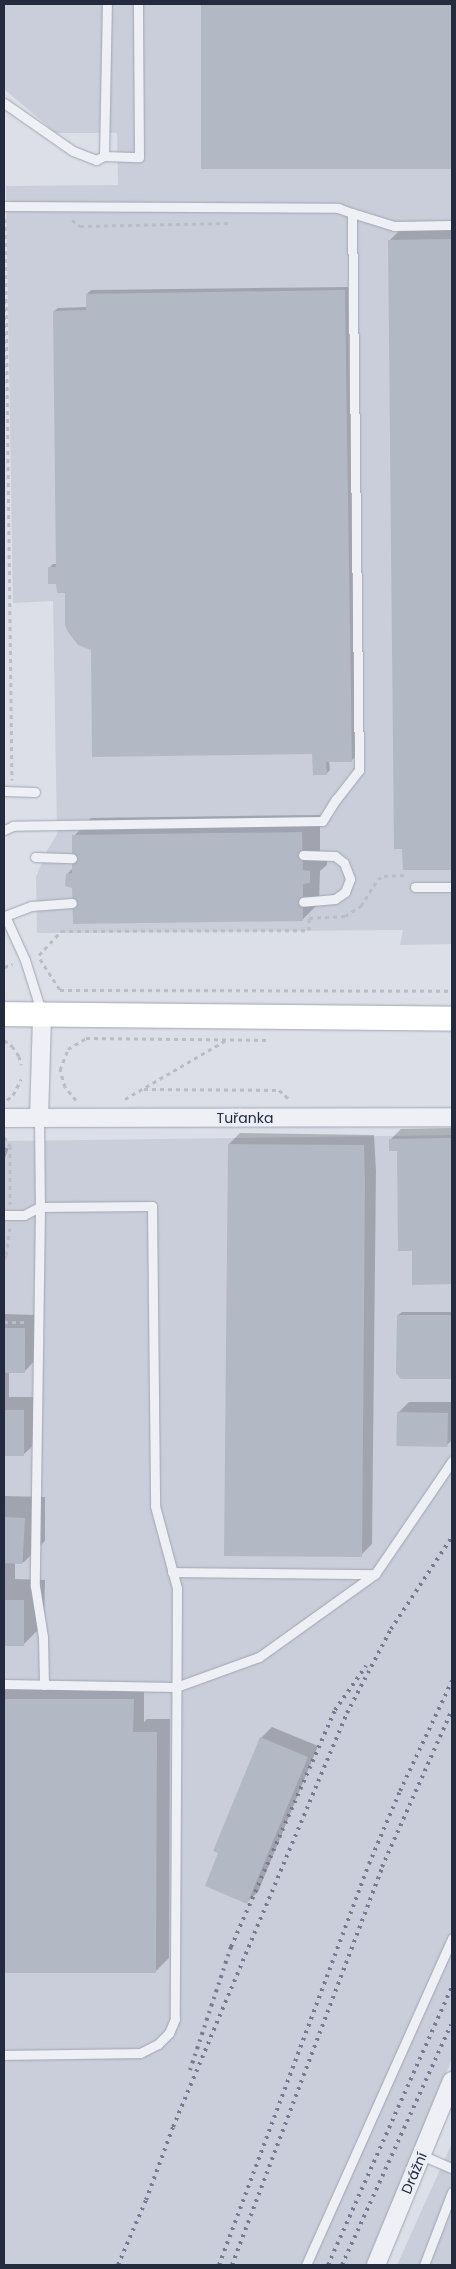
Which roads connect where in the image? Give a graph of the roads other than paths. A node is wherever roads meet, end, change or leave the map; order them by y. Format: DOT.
graph roads {
  1 [pos="107,4"];
  2 [pos="138,4"];
  3 [pos="4,103"];
  4 [pos="104,156"];
  5 [pos="4,206"];
  6 [pos="352,213"];
  7 [pos="452,225"];
  8 [pos="4,791"];
  9 [pos="35,792"];
  10 [pos="4,830"];
  11 [pos="303,855"];
  12 [pos="35,857"];
  13 [pos="72,858"];
  14 [pos="415,887"];
  15 [pos="452,887"];
  16 [pos="306,901"];
  17 [pos="72,903"];
  18 [pos="4,915"];
  19 [pos="4,1014"];
  20 [pos="42,1014"];
  21 [pos="452,1019"];
  22 [pos="452,1117"];
  23 [pos="4,1118"];
  24 [pos="39,1118"];
  25 [pos="40,1208"];
  26 [pos="7,1215"];
  27 [pos="452,1461"];
  28 [pos="172,1572"];
  29 [pos="375,1574"];
  30 [pos="4,1684"];
  31 [pos="44,1685"];
  32 [pos="176,1687"];
  33 [pos="452,1938"];
  34 [pos="4,2055"];
  35 [pos="452,2083"];
  36 [pos="421,2155"];
  37 [pos="452,2168"];
  38 [pos="452,2192"];
  39 [pos="306,2265"];
  40 [pos="376,2265"];
  41 [pos="424,2265"];
  1 -- 4 [label="lane"];
  2 -- 4 [label="lane"];
  3 -- 4 [label="lane"];
  5 -- 6 [label="lane"];
  6 -- 7 [label="lane"];
  6 -- 10 [label="lane"];
  8 -- 9 [label="lane"];
  11 -- 16 [label="lane"];
  12 -- 13 [label="lane"];
  14 -- 15 [label="lane"];
  17 -- 18 [label="lane"];
  18 -- 20 [label="lane"];
  19 -- 20 [label="street"];
  20 -- 21 [label="street"];
  20 -- 24 [label="street"];
  22 -- 24 [label="street, Tuřanka"];
  23 -- 24 [label="street, Tuřanka"];
  24 -- 25 [label="lane"];
  25 -- 26 [label="lane"];
  25 -- 28 [label="lane"];
  25 -- 31 [label="lane"];
  27 -- 29 [label="lane"];
  28 -- 29 [label="lane"];
  28 -- 32 [label="lane"];
  29 -- 32 [label="lane"];
  30 -- 31 [label="lane"];
  31 -- 32 [label="lane"];
  32 -- 34 [label="lane"];
  33 -- 39 [label="lane"];
  35 -- 36 [label="street, Drážní"];
  36 -- 37 [label="lane"];
  36 -- 40 [label="street, Drážní"];
  38 -- 41 [label="lane"];
}
